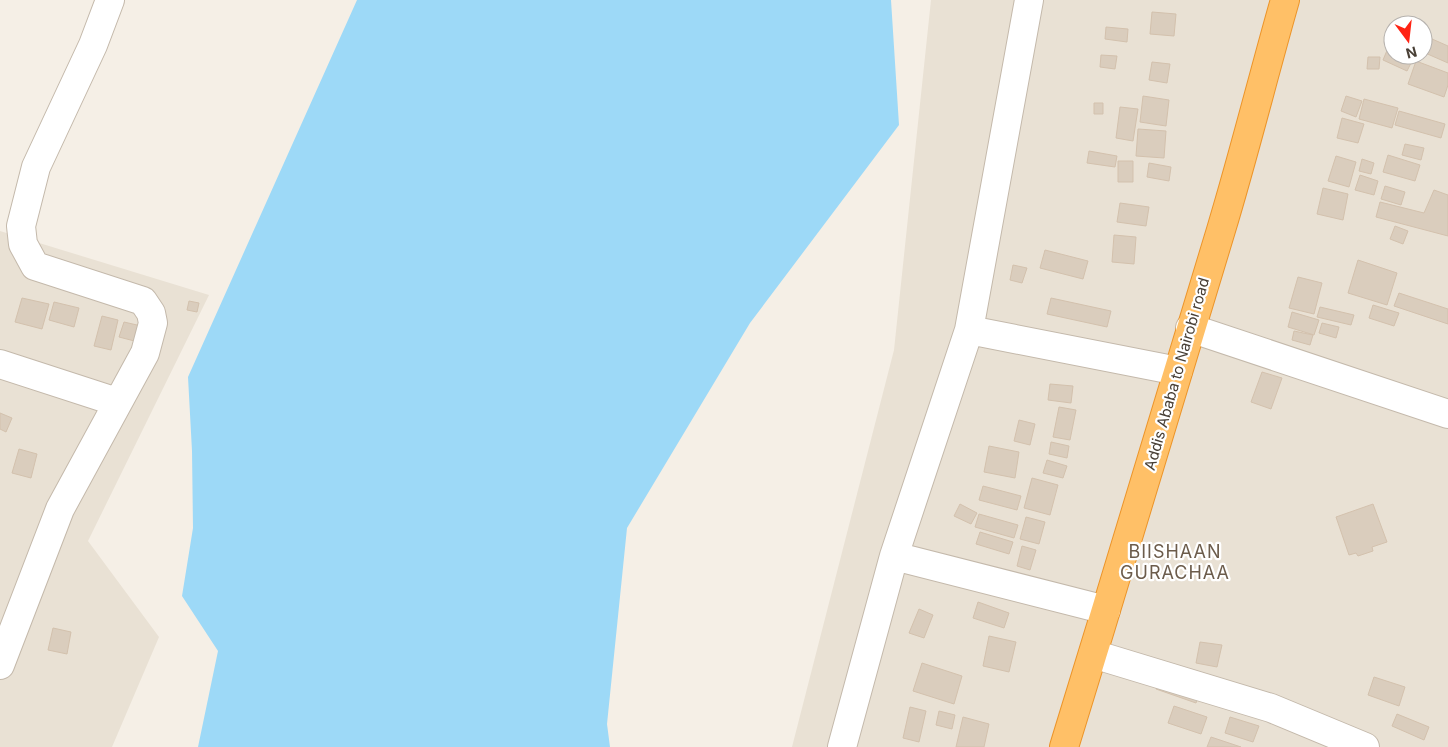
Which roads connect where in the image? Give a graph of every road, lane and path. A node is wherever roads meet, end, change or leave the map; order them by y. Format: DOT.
graph roads {
  1 [pos="110,0"];
  2 [pos="1029,0"];
  3 [pos="1285,0"];
  4 [pos="1190,328"];
  5 [pos="969,330"];
  6 [pos="0,364"];
  7 [pos="1178,371"];
  8 [pos="117,402"];
  9 [pos="1448,414"];
  10 [pos="894,556"];
  11 [pos="1106,610"];
  12 [pos="1093,654"];
  13 [pos="0,665"];
  14 [pos="842,747"];
  15 [pos="1064,747"];
  16 [pos="1365,747"];
  1 -- 8 [label="street"];
  2 -- 5 [label="street"];
  3 -- 4 [label="highway, Addis Ababa to Nairobi road"];
  4 -- 7 [label="highway, Addis Ababa to Nairobi road"];
  4 -- 9 [label="street"];
  5 -- 7 [label="street"];
  5 -- 10 [label="street"];
  6 -- 8 [label="street"];
  7 -- 11 [label="highway, Addis Ababa to Nairobi road"];
  8 -- 13 [label="street"];
  10 -- 11 [label="street"];
  10 -- 14 [label="street"];
  11 -- 12 [label="highway, Addis Ababa to Nairobi road"];
  12 -- 15 [label="highway, Addis Ababa to Nairobi road"];
  12 -- 16 [label="street"];
}
